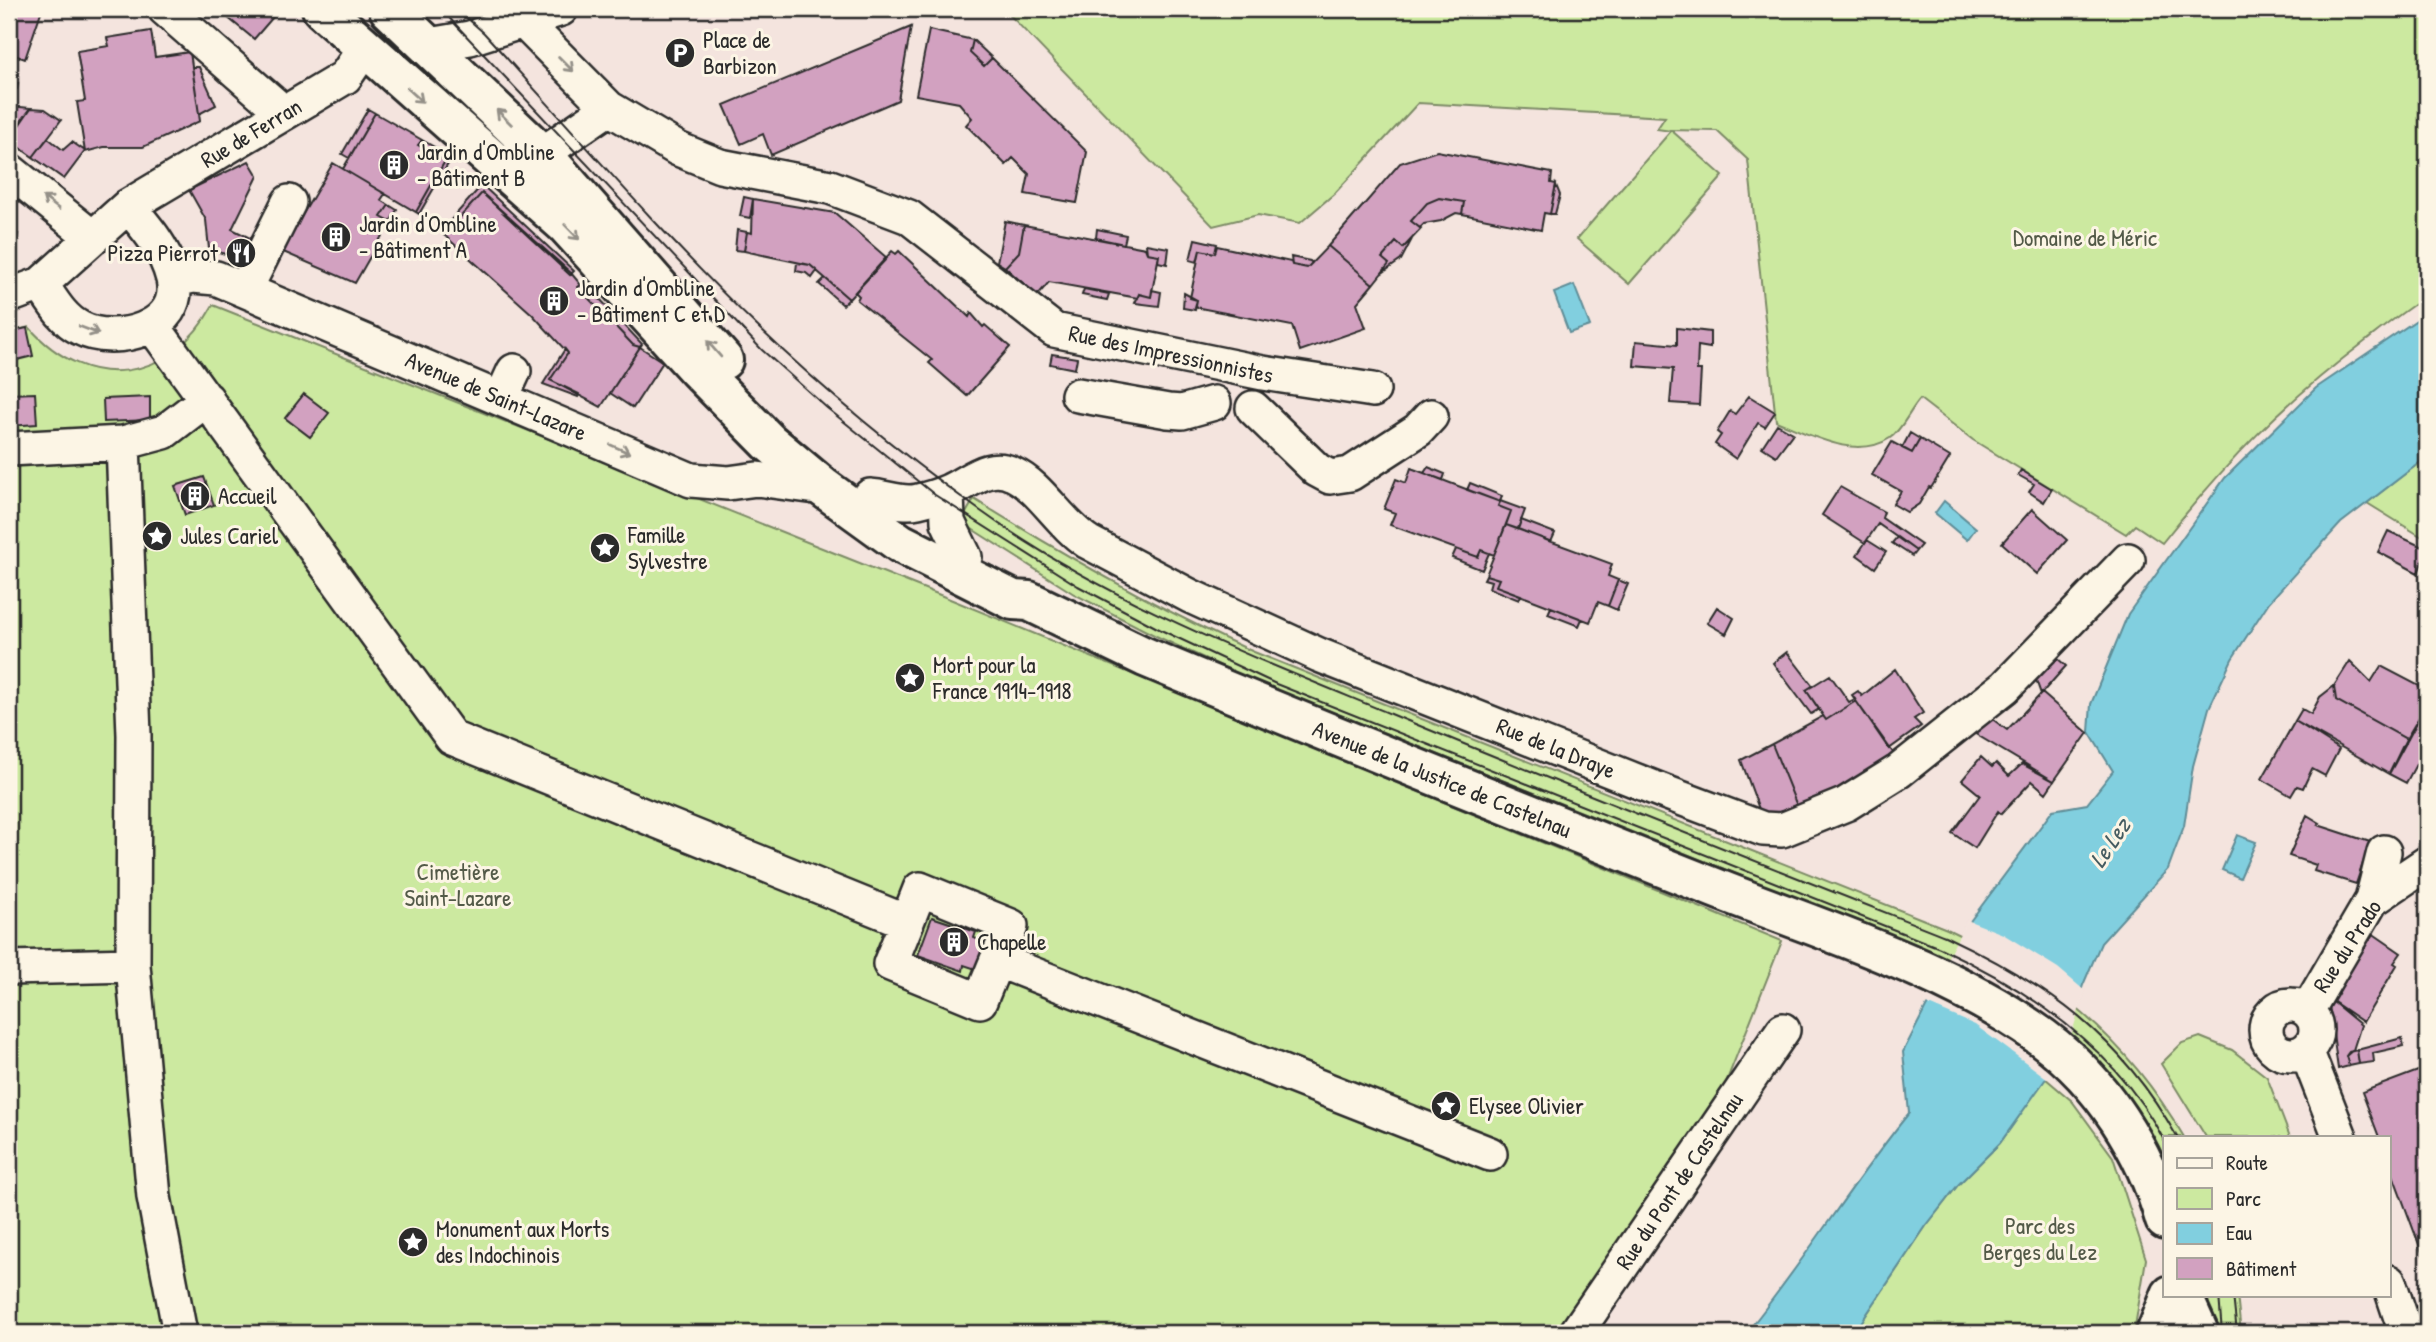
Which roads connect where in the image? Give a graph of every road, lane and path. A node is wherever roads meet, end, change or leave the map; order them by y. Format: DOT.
graph roads {
  1 [pos="165,9"];
  2 [pos="322,9"];
  3 [pos="374,9"];
  4 [pos="389,9"];
  5 [pos="561,9"];
  6 [pos="523,21"];
  7 [pos="429,45"];
  8 [pos="364,49"];
  9 [pos="609,108"];
  10 [pos="285,113"];
  11 [pos="542,154"];
  12 [pos="9,170"];
  13 [pos="289,202"];
  14 [pos="128,206"];
  15 [pos="92,237"];
  16 [pos="174,280"];
  17 [pos="41,284"];
  18 [pos="245,290"];
  19 [pos="9,296"];
  20 [pos="152,325"];
  21 [pos="1217,364"];
  22 [pos="1263,373"];
  23 [pos="1373,390"];
  24 [pos="1078,395"];
  25 [pos="207,399"];
  26 [pos="1214,403"];
  27 [pos="1253,408"];
  28 [pos="1431,416"];
  29 [pos="123,443"];
  30 [pos="9,449"];
  31 [pos="824,488"];
  32 [pos="947,492"];
  33 [pos="870,496"];
  34 [pos="965,558"];
  35 [pos="2128,560"];
  36 [pos="1029,601"];
  37 [pos="2384,852"];
  38 [pos="2427,863"];
  39 [pos="2372,900"];
  40 [pos="907,922"];
  41 [pos="997,960"];
  42 [pos="133,965"];
  43 [pos="9,968"];
  44 [pos="1783,1030"];
  45 [pos="2340,1136"];
  46 [pos="1490,1154"];
  47 [pos="2163,1213"];
  48 [pos="2390,1285"];
  49 [pos="2173,1296"];
  50 [pos="2173,1296"];
  51 [pos="2182,1296"];
  52 [pos="180,1333"];
  53 [pos="1576,1333"];
  54 [pos="2156,1333"];
  55 [pos="2175,1333"];
  56 [pos="2199,1333"];
  57 [pos="2406,1333"];
  1 -- 10 [label="street"];
  2 -- 8 [label="main road, Avenue de la Justice de Castelnau"];
  3 -- 8 [label="main road"];
  4 -- 7 [label="main road, Avenue de la Justice de Castelnau"];
  5 -- 6 [label="street"];
  6 -- 7 [label="street"];
  6 -- 9 [label="street, Rue des Impressionnistes, one-way"];
  7 -- 8 [label="main road"];
  11 -- 7 [label="main road, Avenue de la Justice de Castelnau, one-way"];
  8 -- 10 [label="street, Rue de Ferran"];
  8 -- 31 [label="main road, Avenue de la Justice de Castelnau, one-way"];
  9 -- 11 [label="street"];
  9 -- 21 [label="street, Rue des Impressionnistes"];
  10 -- 14 [label="street, Rue de Ferran"];
  33 -- 11 [label="main road, Avenue de la Justice de Castelnau, one-way"];
  15 -- 12 [label="street, one-way"];
  13 -- 18 [label="street"];
  14 -- 15 [label="street"];
  14 -- 16 [label="street"];
  15 -- 17 [label="street"];
  16 -- 18 [label="street, Avenue de Saint-Lazare"];
  16 -- 20 [label="street"];
  17 -- 19 [label="street"];
  17 -- 20 [label="street, one-way"];
  18 -- 31 [label="street, Avenue de Saint-Lazare, one-way"];
  20 -- 25 [label="street"];
  21 -- 22 [label="street, Rue des Impressionnistes"];
  21 -- 26 [label="street"];
  22 -- 23 [label="street, Rue des Impressionnistes"];
  22 -- 27 [label="street"];
  24 -- 26 [label="street"];
  25 -- 29 [label="street"];
  25 -- 40 [label="street"];
  26 -- 27 [label="street"];
  27 -- 28 [label="street"];
  29 -- 30 [label="street"];
  29 -- 42 [label="street"];
  31 -- 36 [label="main road, Avenue de la Justice de Castelnau"];
  32 -- 33 [label="street, Rue de la Draye"];
  32 -- 34 [label="street"];
  32 -- 35 [label="street, Rue de la Draye"];
  33 -- 34 [label="main road, Avenue de la Justice de Castelnau"];
  34 -- 36 [label="main road, Avenue de la Justice de Castelnau"];
  36 -- 47 [label="main road, Avenue de la Justice de Castelnau"];
  37 -- 39 [label="street"];
  38 -- 39 [label="street, Rue du Prado"];
  39 -- 45 [label="street, Rue du Prado"];
  40 -- 41 [label="street"];
  40 -- 41 [label="street"];
  41 -- 46 [label="street"];
  42 -- 43 [label="street"];
  42 -- 52 [label="street"];
  44 -- 53 [label="street, Rue du Pont de Castelnau"];
  48 -- 57 [label="street"];
  49 -- 54 [label="main road"];
  50 -- 55 [label="main road"];
  51 -- 56 [label="main road"];
}
